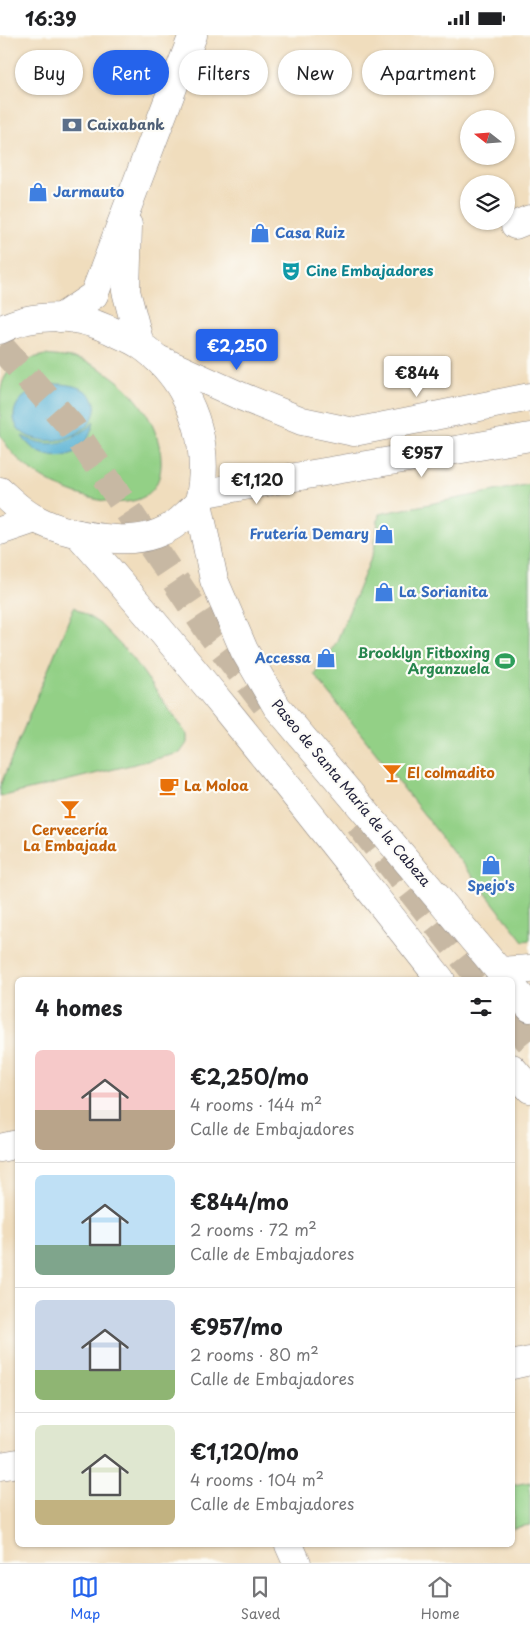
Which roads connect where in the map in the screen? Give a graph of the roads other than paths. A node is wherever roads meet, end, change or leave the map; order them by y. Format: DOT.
graph roads {
  1 [pos="193,35"];
  2 [pos="128,207"];
  3 [pos="60,318"];
  4 [pos="0,330"];
  5 [pos="148,351"];
  6 [pos="530,397"];
  7 [pos="530,437"];
  8 [pos="0,491"];
  9 [pos="199,498"];
  10 [pos="35,519"];
  11 [pos="0,531"];
  12 [pos="78,534"];
  13 [pos="530,969"];
  14 [pos="439,977"];
  15 [pos="505,977"];
  16 [pos="512,977"];
  17 [pos="515,989"];
  18 [pos="530,1008"];
  19 [pos="515,1072"];
  20 [pos="530,1089"];
  21 [pos="15,1145"];
  22 [pos="0,1148"];
  23 [pos="530,1361"];
  24 [pos="515,1364"];
  25 [pos="15,1464"];
  26 [pos="0,1466"];
  27 [pos="290,1547"];
  28 [pos="297,1563"];
  1 -- 2 [label="main road"];
  2 -- 3 [label="main road"];
  2 -- 5 [label="main road"];
  3 -- 4 [label="main road"];
  3 -- 5 [label="main road"];
  5 -- 6 [label="main road"];
  5 -- 9 [label="main road, Paseo de Santa María de la Cabeza"];
  7 -- 9 [label="main road"];
  8 -- 10 [label="main road"];
  9 -- 12 [label="main road"];
  9 -- 15 [label="main road, Paseo de Santa María de la Cabeza"];
  10 -- 11 [label="main road"];
  10 -- 12 [label="main road"];
  12 -- 14 [label="main road"];
  13 -- 16 [label="main road"];
  17 -- 18 [label="main road, Paseo de Santa María de la Cabeza"];
  19 -- 20 [label="main road"];
  21 -- 22 [label="main road"];
  23 -- 24 [label="main road"];
  25 -- 26 [label="main road"];
  27 -- 28 [label="main road"];
}
